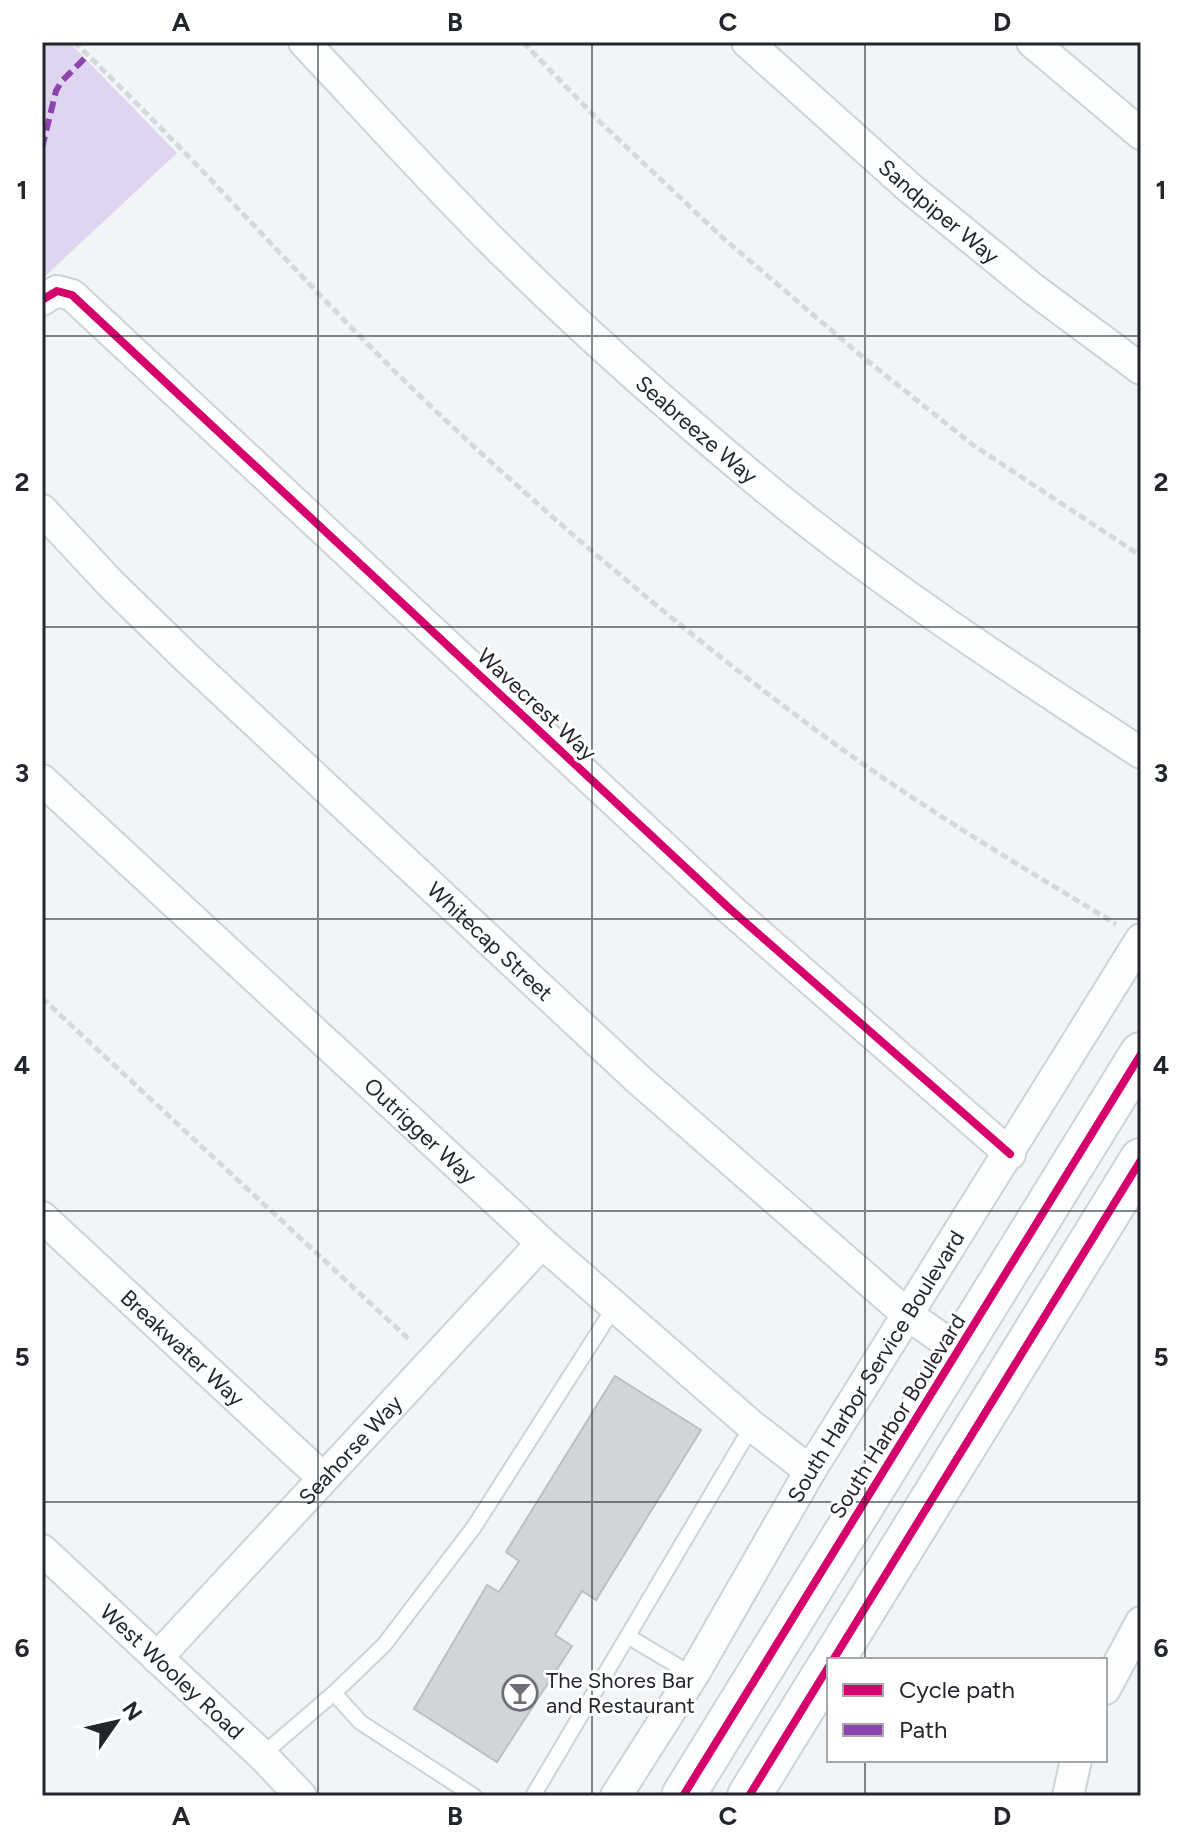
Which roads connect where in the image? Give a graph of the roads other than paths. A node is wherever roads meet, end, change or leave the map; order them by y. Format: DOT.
graph roads {
  1 [pos="304,42"];
  2 [pos="747,42"];
  3 [pos="1032,42"];
  4 [pos="1141,134"];
  5 [pos="42,300"];
  6 [pos="1141,369"];
  7 [pos="42,510"];
  8 [pos="1141,753"];
  9 [pos="42,780"];
  10 [pos="1141,939"];
  11 [pos="1141,1054"];
  12 [pos="1010,1154"];
  13 [pos="1141,1160"];
  14 [pos="42,1217"];
  15 [pos="542,1243"];
  16 [pos="615,1305"];
  17 [pos="908,1315"];
  18 [pos="958,1350"];
  19 [pos="752,1426"];
  20 [pos="810,1471"];
  21 [pos="323,1478"];
  22 [pos="42,1550"];
  23 [pos="1141,1622"];
  24 [pos="629,1637"];
  25 [pos="157,1658"];
  26 [pos="834,1658"];
  27 [pos="827,1669"];
  28 [pos="693,1675"];
  29 [pos="1107,1685"];
  30 [pos="334,1693"];
  31 [pos="262,1755"];
  32 [pos="1076,1762"];
  33 [pos="301,1796"];
  34 [pos="474,1796"];
  35 [pos="533,1796"];
  36 [pos="616,1796"];
  37 [pos="683,1796"];
  38 [pos="749,1796"];
  39 [pos="1068,1796"];
  1 -- 8 [label="street, Seabreeze Way"];
  2 -- 6 [label="street, Sandpiper Way"];
  3 -- 4 [label="street"];
  5 -- 12 [label="street, Wavecrest Way"];
  7 -- 17 [label="street, Whitecap Street"];
  9 -- 15 [label="street, Outrigger Way"];
  10 -- 12 [label="street, South Harbor Service Boulevard"];
  11 -- 18 [label="main road, South Harbor Boulevard"];
  12 -- 17 [label="street, South Harbor Service Boulevard"];
  13 -- 26 [label="main road"];
  14 -- 21 [label="street, Breakwater Way"];
  15 -- 16 [label="street, Outrigger Way"];
  15 -- 21 [label="street, Seahorse Way"];
  16 -- 19 [label="street, Outrigger Way"];
  16 -- 30 [label="lane"];
  17 -- 18 [label="street, Whitecap Street"];
  17 -- 20 [label="street, South Harbor Service Boulevard"];
  18 -- 37 [label="main road, South Harbor Boulevard"];
  19 -- 20 [label="street, Outrigger Way"];
  19 -- 24 [label="lane"];
  20 -- 28 [label="street, South Harbor Service Boulevard"];
  21 -- 25 [label="street, Seahorse Way"];
  22 -- 25 [label="street, West Wooley Road"];
  23 -- 29 [label="street"];
  24 -- 28 [label="lane"];
  24 -- 35 [label="lane"];
  25 -- 31 [label="street, West Wooley Road"];
  27 -- 38 [label="main road"];
  28 -- 36 [label="street, South Harbor Service Boulevard"];
  30 -- 31 [label="lane"];
  30 -- 34 [label="lane"];
  31 -- 33 [label="street, West Wooley Road"];
  32 -- 39 [label="street"];
}
